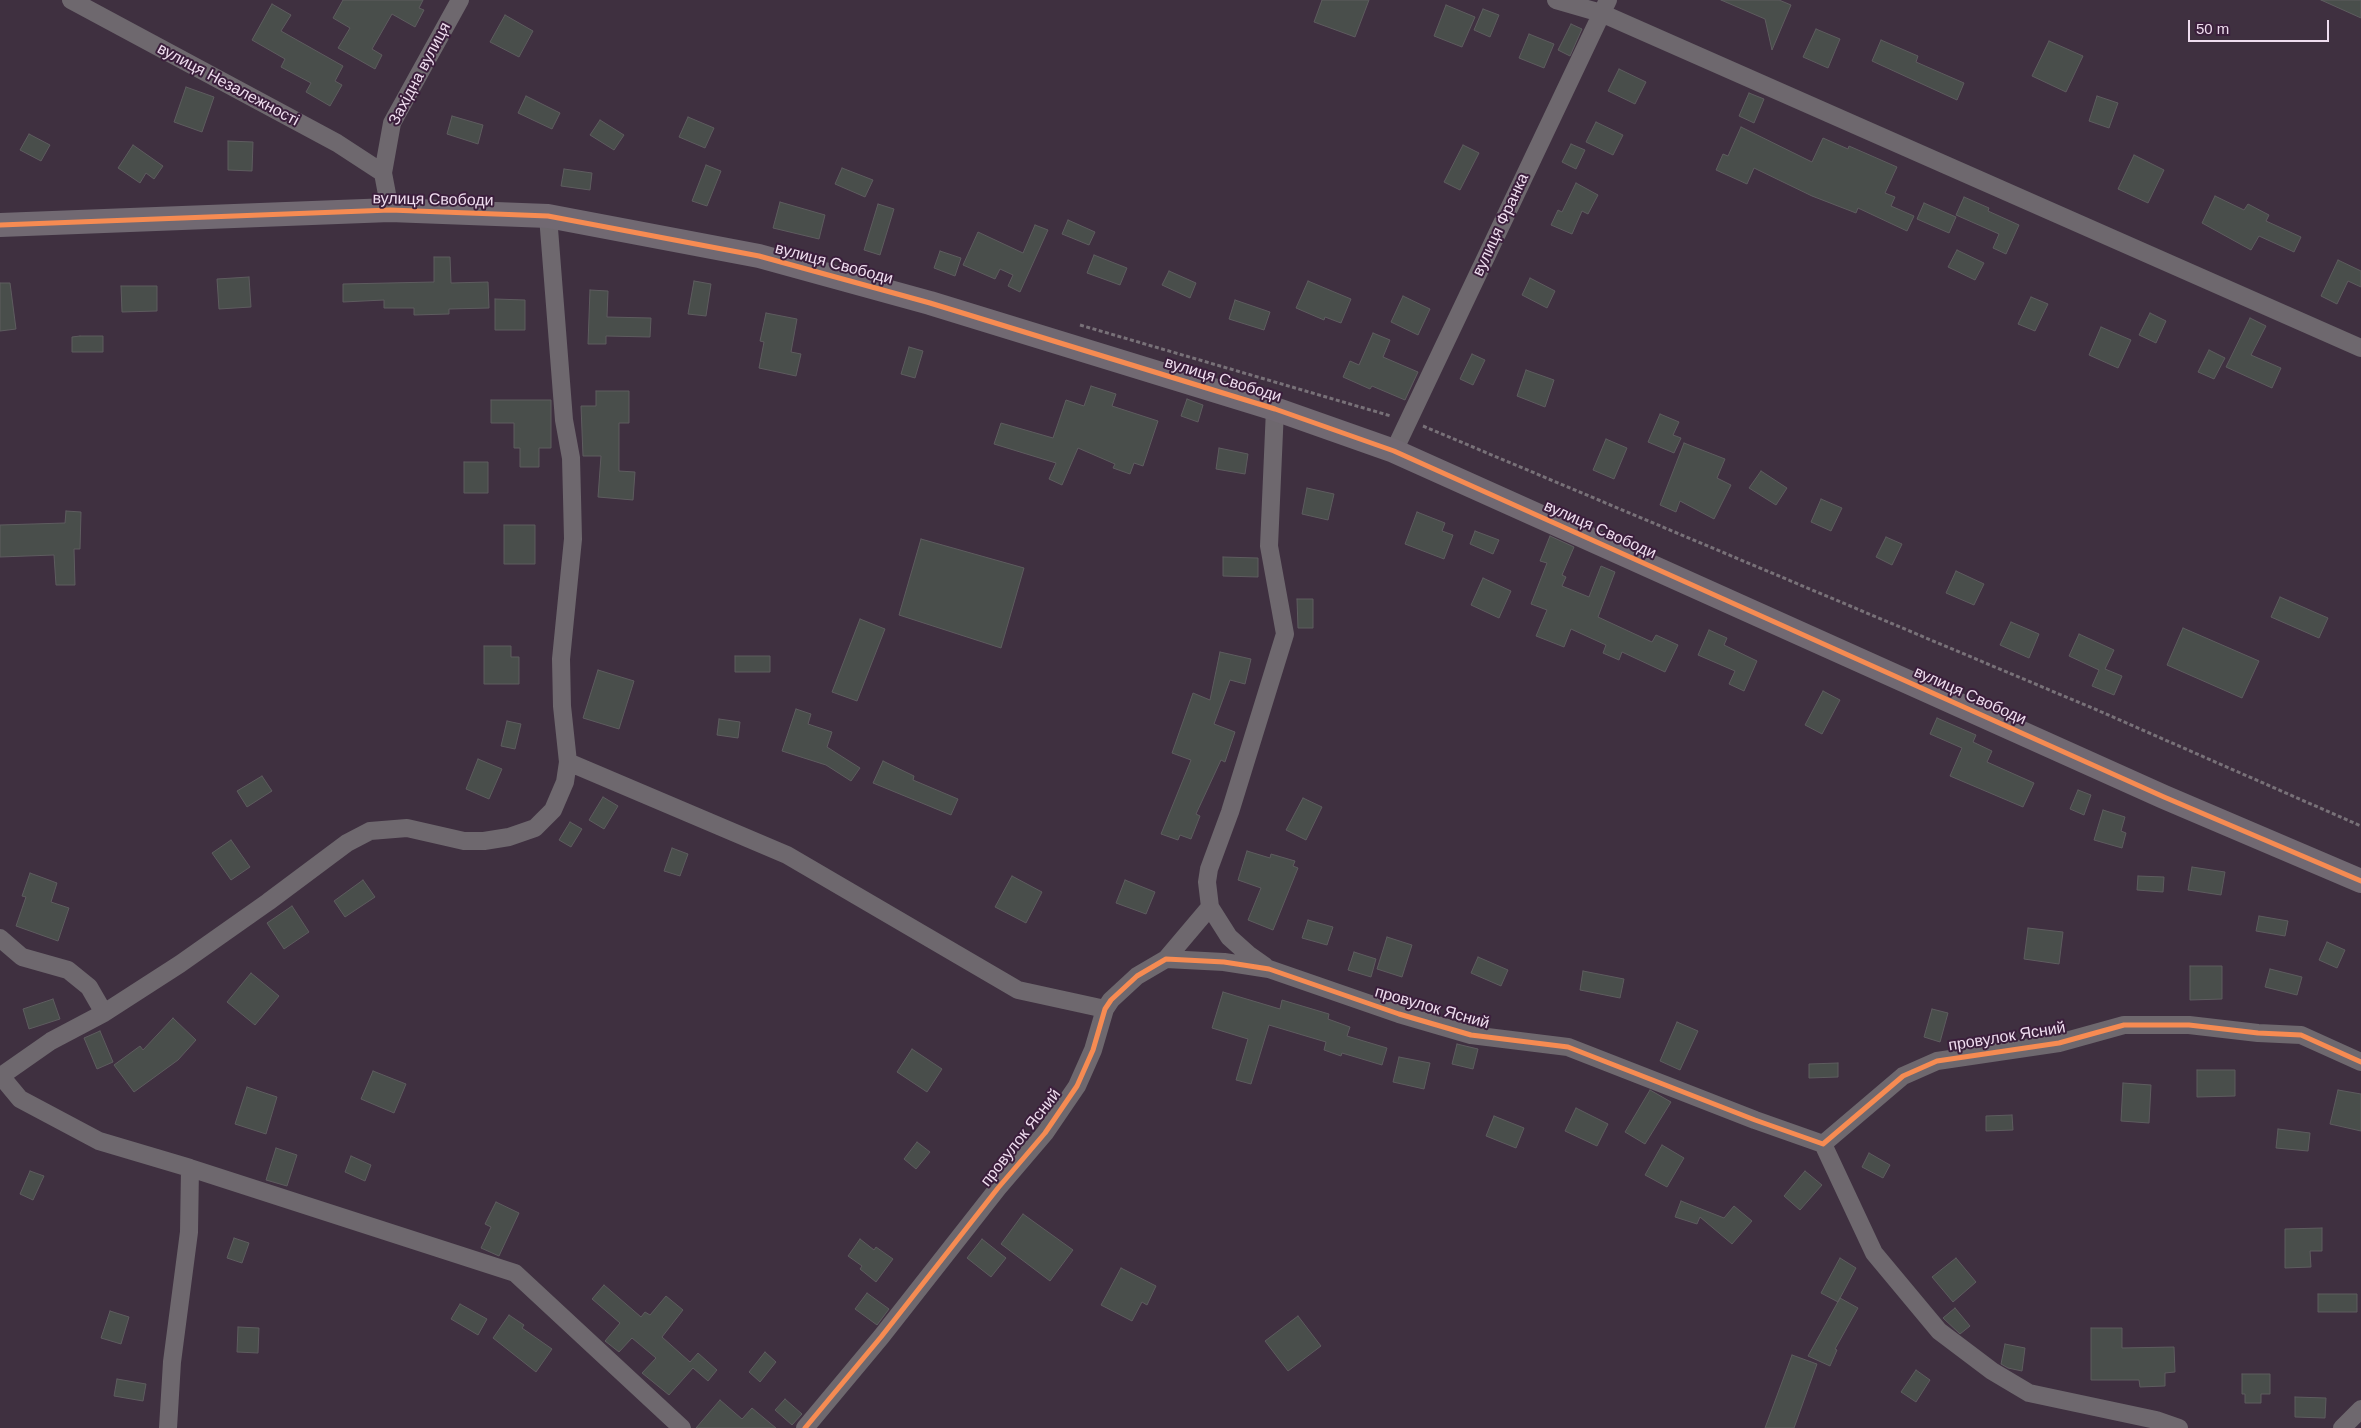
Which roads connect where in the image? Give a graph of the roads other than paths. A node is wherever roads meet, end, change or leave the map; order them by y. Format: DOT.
graph roads {
  1 [pos="70,0"];
  2 [pos="460,0"];
  3 [pos="1556,0"];
  4 [pos="1604,6"];
  5 [pos="383,173"];
  6 [pos="390,210"];
  7 [pos="548,216"];
  8 [pos="0,225"];
  9 [pos="2361,348"];
  10 [pos="1275,409"];
  11 [pos="1394,451"];
  12 [pos="568,762"];
  13 [pos="2361,881"];
  14 [pos="1210,906"];
  15 [pos="0,938"];
  16 [pos="1166,959"];
  17 [pos="1269,968"];
  18 [pos="1105,1009"];
  19 [pos="104,1013"];
  20 [pos="2361,1062"];
  21 [pos="1,1076"];
  22 [pos="1823,1144"];
  23 [pos="190,1168"];
  24 [pos="2361,1409"];
  25 [pos="168,1428"];
  26 [pos="682,1428"];
  27 [pos="804,1428"];
  28 [pos="2179,1428"];
  29 [pos="2342,1428"];
  1 -- 5 [label="street, вулиця Незалежності"];
  2 -- 5 [label="street, Західна вулиця"];
  3 -- 4 [label="street"];
  4 -- 9 [label="street"];
  4 -- 11 [label="street, вулиця Франка"];
  5 -- 6 [label="street, Західна вулиця"];
  6 -- 7 [label="street, вулиця Свободи"];
  6 -- 8 [label="street, вулиця Свободи"];
  7 -- 10 [label="street, вулиця Свободи"];
  7 -- 12 [label="street"];
  10 -- 11 [label="street, вулиця Свободи"];
  10 -- 14 [label="street"];
  11 -- 13 [label="street, вулиця Свободи"];
  12 -- 18 [label="street"];
  12 -- 19 [label="street"];
  14 -- 16 [label="street"];
  14 -- 17 [label="street"];
  15 -- 19 [label="street"];
  16 -- 17 [label="street, провулок Ясний"];
  16 -- 18 [label="street, провулок Ясний"];
  17 -- 22 [label="street, провулок Ясний"];
  18 -- 27 [label="street, провулок Ясний"];
  19 -- 21 [label="street"];
  20 -- 22 [label="street, провулок Ясний"];
  21 -- 23 [label="street"];
  22 -- 28 [label="street"];
  23 -- 25 [label="street"];
  23 -- 26 [label="street"];
  24 -- 29 [label="street"];
}
